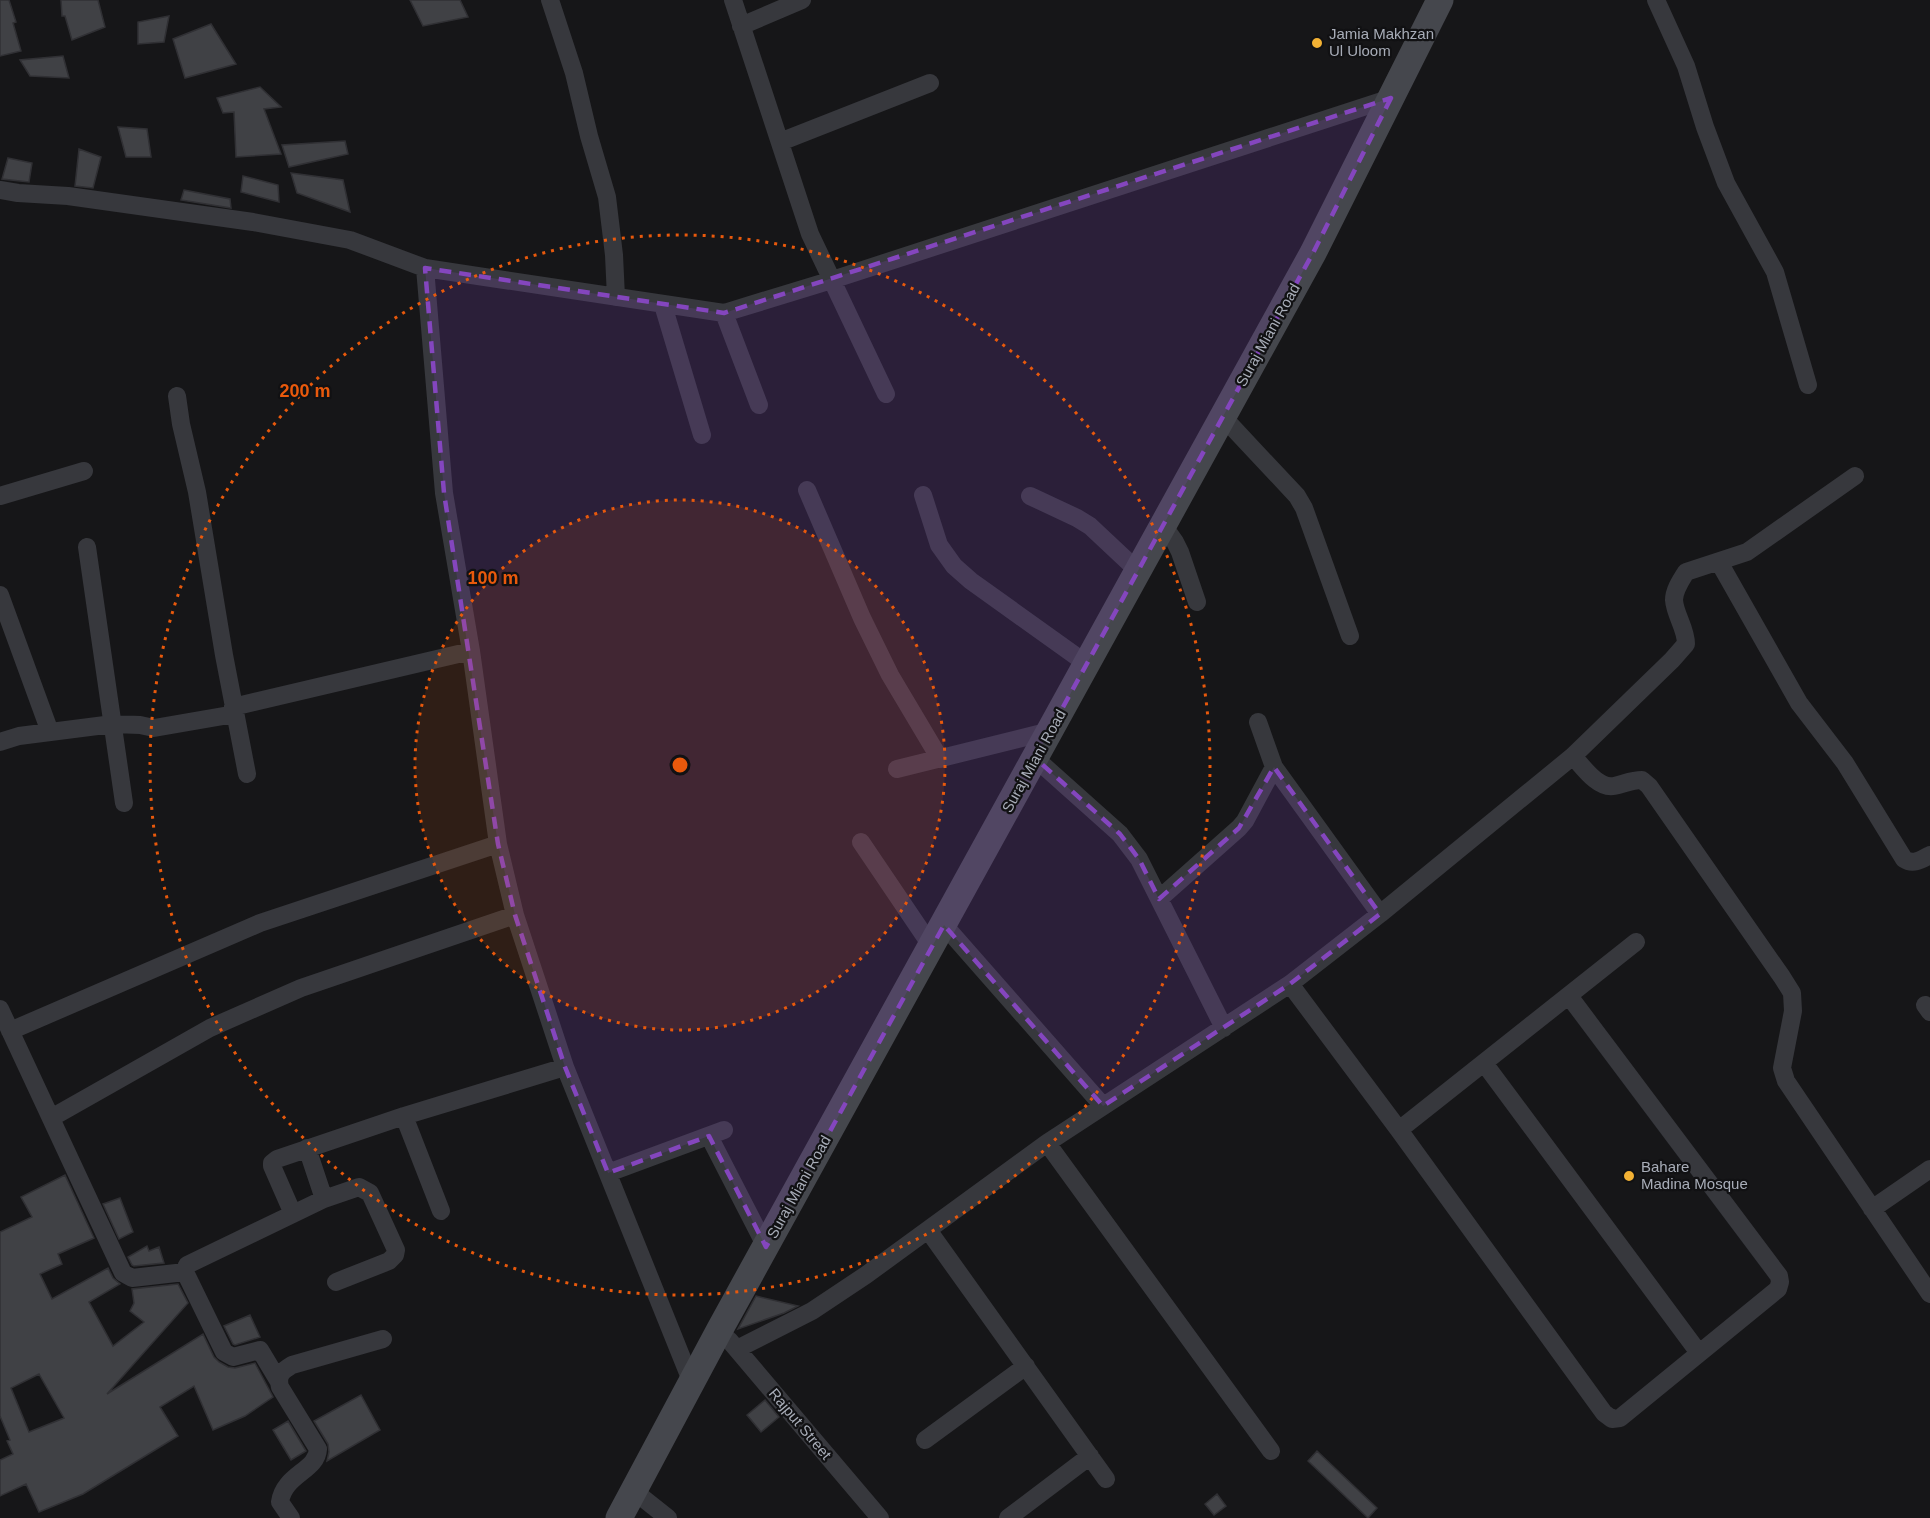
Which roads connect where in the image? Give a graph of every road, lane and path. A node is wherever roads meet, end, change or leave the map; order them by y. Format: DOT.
graph roads {
  1 [pos="550,0"];
  2 [pos="733,0"];
  3 [pos="802,0"];
  4 [pos="1440,0"];
  5 [pos="1656,0"];
  6 [pos="741,26"];
  7 [pos="930,83"];
  8 [pos="1391,98"];
  9 [pos="780,142"];
  10 [pos="0,190"];
  11 [pos="424,268"];
  12 [pos="832,280"];
  13 [pos="616,297"];
  14 [pos="663,304"];
  15 [pos="724,313"];
  16 [pos="1808,385"];
  17 [pos="886,394"];
  18 [pos="177,396"];
  19 [pos="759,405"];
  20 [pos="1222,417"];
  21 [pos="702,435"];
  22 [pos="84,471"];
  23 [pos="1855,476"];
  24 [pos="807,490"];
  25 [pos="923,495"];
  26 [pos="0,496"];
  27 [pos="1030,496"];
  28 [pos="1163,525"];
  29 [pos="87,547"];
  30 [pos="1719,562"];
  31 [pos="1138,571"];
  32 [pos="0,596"];
  33 [pos="1197,602"];
  34 [pos="1350,636"];
  35 [pos="471,651"];
  36 [pos="1087,664"];
  37 [pos="234,710"];
  38 [pos="1258,722"];
  39 [pos="113,724"];
  40 [pos="1050,731"];
  41 [pos="50,732"];
  42 [pos="0,742"];
  43 [pos="1573,756"];
  44 [pos="1035,758"];
  45 [pos="940,759"];
  46 [pos="1274,767"];
  47 [pos="897,769"];
  48 [pos="247,774"];
  49 [pos="123,803"];
  50 [pos="861,842"];
  51 [pos="498,844"];
  52 [pos="1930,855"];
  53 [pos="1159,899"];
  54 [pos="1380,914"];
  55 [pos="515,915"];
  56 [pos="938,936"];
  57 [pos="1636,942"];
  58 [pos="1290,984"];
  59 [pos="1569,996"];
  60 [pos="0,1009"];
  61 [pos="1224,1028"];
  62 [pos="10,1030"];
  63 [pos="1484,1063"];
  64 [pos="565,1067"];
  65 [pos="1103,1106"];
  66 [pos="404,1116"];
  67 [pos="51,1118"];
  68 [pos="1399,1130"];
  69 [pos="1047,1143"];
  70 [pos="306,1148"];
  71 [pos="1930,1169"];
  72 [pos="608,1173"];
  73 [pos="324,1199"];
  74 [pos="1872,1209"];
  75 [pos="441,1210"];
  76 [pos="293,1214"];
  77 [pos="928,1230"];
  78 [pos="766,1247"];
  79 [pos="185,1272"];
  80 [pos="336,1282"];
  81 [pos="1930,1294"];
  82 [pos="383,1339"];
  83 [pos="729,1339"];
  84 [pos="1699,1353"];
  85 [pos="1026,1366"];
  86 [pos="278,1380"];
  87 [pos="692,1383"];
  88 [pos="925,1440"];
  89 [pos="1271,1451"];
  90 [pos="1090,1456"];
  91 [pos="1106,1479"];
  92 [pos="634,1491"];
  93 [pos="291,1518"];
  94 [pos="619,1518"];
  95 [pos="668,1518"];
  96 [pos="880,1518"];
  97 [pos="1008,1518"];
  1 -- 13 [label="street"];
  2 -- 6 [label="street"];
  3 -- 6 [label="street"];
  4 -- 8 [label="street, Suraj Miani Road"];
  5 -- 16 [label="street"];
  6 -- 9 [label="street"];
  7 -- 9 [label="street"];
  8 -- 12 [label="street"];
  8 -- 20 [label="street, Suraj Miani Road"];
  9 -- 12 [label="street"];
  10 -- 11 [label="street"];
  11 -- 13 [label="street"];
  11 -- 35 [label="street"];
  12 -- 15 [label="street"];
  12 -- 17 [label="street"];
  13 -- 14 [label="street"];
  14 -- 15 [label="street"];
  14 -- 21 [label="street"];
  15 -- 19 [label="street"];
  18 -- 37 [label="street"];
  20 -- 28 [label="street, Suraj Miani Road"];
  20 -- 34 [label="street"];
  22 -- 26 [label="street"];
  23 -- 30 [label="street"];
  24 -- 45 [label="street"];
  25 -- 36 [label="street"];
  27 -- 31 [label="street"];
  28 -- 31 [label="street, Suraj Miani Road"];
  28 -- 33 [label="street"];
  29 -- 39 [label="street"];
  30 -- 43 [label="street"];
  30 -- 52 [label="street"];
  31 -- 36 [label="street, Suraj Miani Road"];
  32 -- 41 [label="street"];
  35 -- 37 [label="street"];
  35 -- 51 [label="street"];
  36 -- 40 [label="street, Suraj Miani Road"];
  37 -- 39 [label="street"];
  37 -- 48 [label="street"];
  38 -- 46 [label="street"];
  39 -- 41 [label="street"];
  39 -- 49 [label="street"];
  40 -- 44 [label="street, Suraj Miani Road"];
  40 -- 45 [label="street"];
  41 -- 42 [label="street"];
  43 -- 54 [label="street"];
  43 -- 74 [label="street"];
  44 -- 53 [label="street"];
  44 -- 56 [label="street, Suraj Miani Road"];
  45 -- 47 [label="street"];
  46 -- 53 [label="street"];
  46 -- 54 [label="street"];
  50 -- 56 [label="street"];
  51 -- 55 [label="street"];
  51 -- 62 [label="street"];
  53 -- 61 [label="street"];
  54 -- 58 [label="street"];
  55 -- 64 [label="street"];
  55 -- 67 [label="street"];
  56 -- 65 [label="street"];
  56 -- 78 [label="street, Suraj Miani Road"];
  57 -- 59 [label="street"];
  58 -- 61 [label="street"];
  58 -- 68 [label="street"];
  59 -- 63 [label="street"];
  59 -- 84 [label="street"];
  60 -- 62 [label="street"];
  61 -- 65 [label="street"];
  62 -- 67 [label="street"];
  63 -- 68 [label="street"];
  63 -- 84 [label="street"];
  64 -- 66 [label="street"];
  64 -- 72 [label="street"];
  65 -- 69 [label="street"];
  66 -- 70 [label="street"];
  66 -- 75 [label="street"];
  67 -- 79 [label="street"];
  68 -- 84 [label="street"];
  69 -- 77 [label="street"];
  69 -- 89 [label="street"];
  70 -- 73 [label="street"];
  70 -- 76 [label="street"];
  71 -- 74 [label="street"];
  72 -- 78 [label="street"];
  72 -- 87 [label="street"];
  73 -- 76 [label="street"];
  73 -- 80 [label="street"];
  74 -- 81 [label="street"];
  76 -- 79 [label="street"];
  77 -- 83 [label="street"];
  77 -- 85 [label="street"];
  78 -- 83 [label="street, Suraj Miani Road"];
  79 -- 86 [label="street"];
  82 -- 86 [label="street"];
  83 -- 87 [label="street, Suraj Miani Road"];
  83 -- 96 [label="street, Rajput Street"];
  85 -- 88 [label="street"];
  85 -- 90 [label="street"];
  86 -- 93 [label="street"];
  87 -- 92 [label="street, Suraj Miani Road"];
  90 -- 91 [label="street"];
  90 -- 97 [label="street"];
  92 -- 94 [label="street, Suraj Miani Road"];
  92 -- 95 [label="street"];
}
